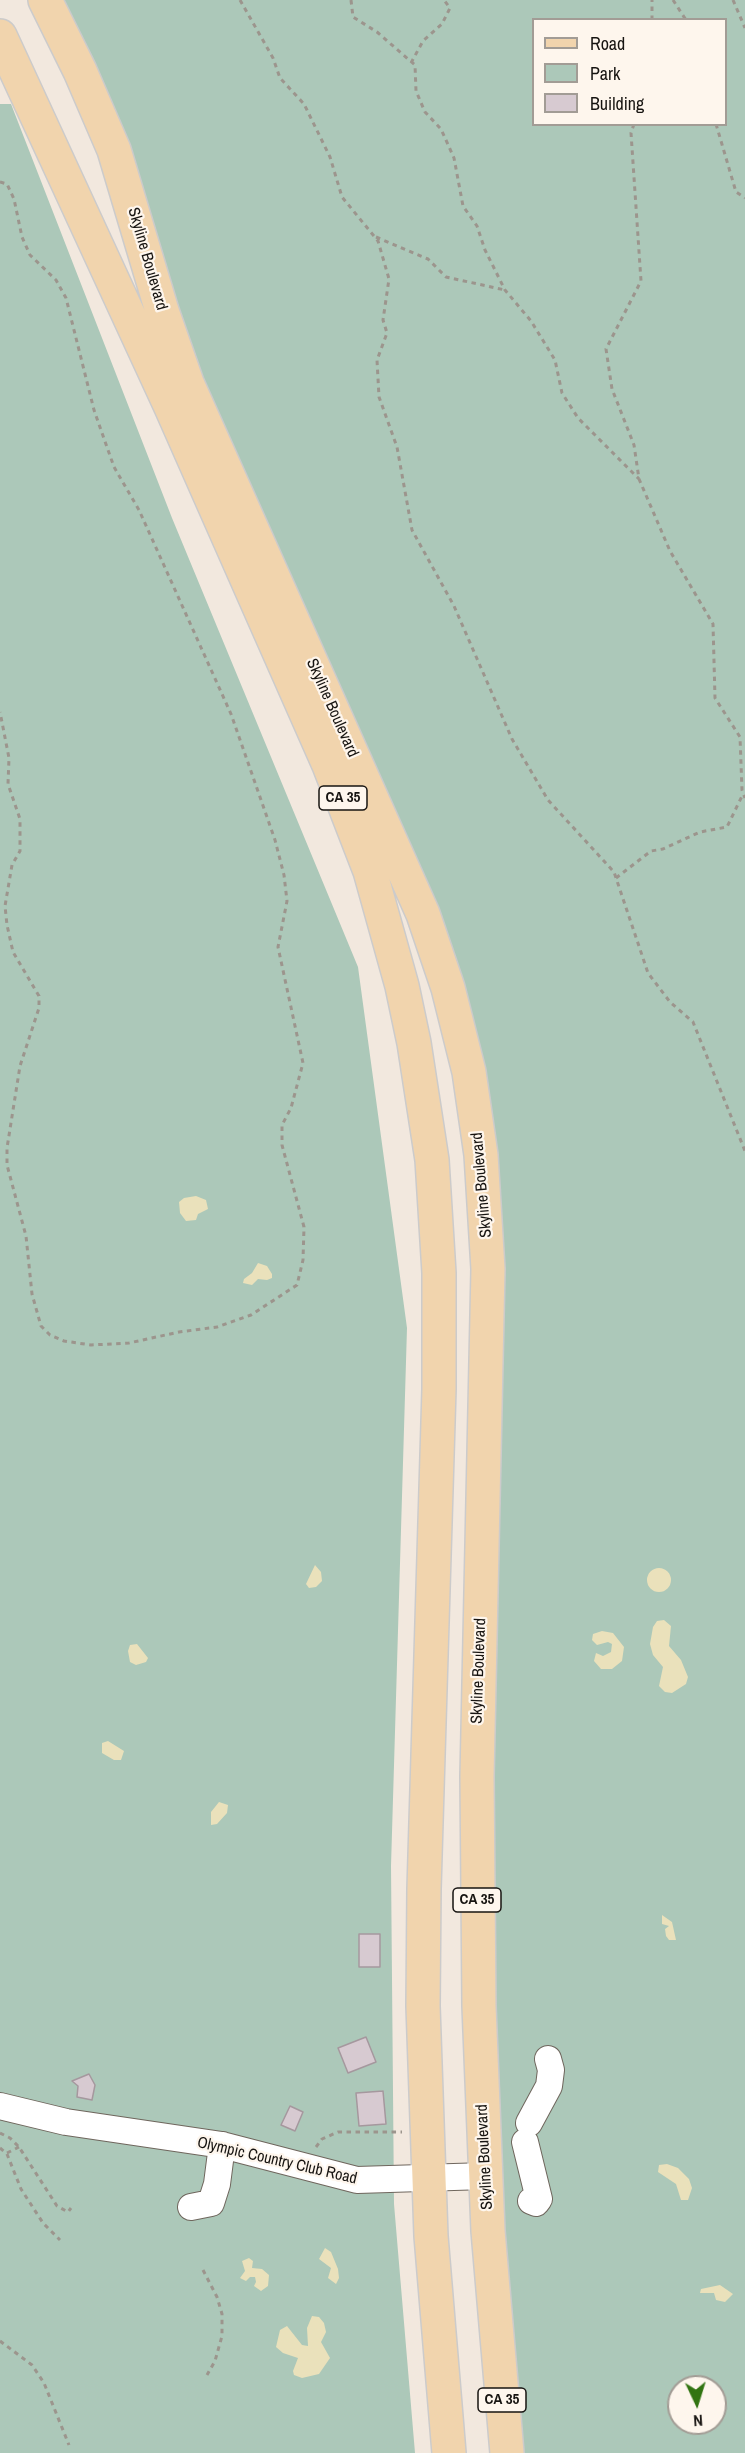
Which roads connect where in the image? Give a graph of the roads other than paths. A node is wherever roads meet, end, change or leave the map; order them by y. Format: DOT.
graph roads {
  1 [pos="45,0"];
  2 [pos="59,0"];
  3 [pos="0,18"];
  4 [pos="0,36"];
  5 [pos="80,71"];
  6 [pos="33,106"];
  7 [pos="548,2059"];
  8 [pos="0,2106"];
  9 [pos="222,2145"];
  10 [pos="486,2176"];
  11 [pos="428,2178"];
  12 [pos="531,2201"];
  13 [pos="191,2207"];
  14 [pos="449,2453"];
  15 [pos="507,2453"];
  1 -- 5 [label="main road, Skyline Boulevard / CA 35"];
  2 -- 5 [label="main road"];
  3 -- 6 [label="main road"];
  4 -- 6 [label="main road, Skyline Boulevard / CA 35"];
  5 -- 10 [label="main road, Skyline Boulevard / CA 35"];
  6 -- 11 [label="main road, Skyline Boulevard / CA 35"];
  7 -- 12 [label="lane"];
  8 -- 9 [label="lane, Olympic Country Club Road"];
  9 -- 11 [label="lane, Olympic Country Club Road"];
  9 -- 13 [label="lane"];
  10 -- 11 [label="lane, Olympic Country Club Road"];
  10 -- 15 [label="main road, Skyline Boulevard / CA 35"];
  11 -- 14 [label="main road, Skyline Boulevard / CA 35"];
}
